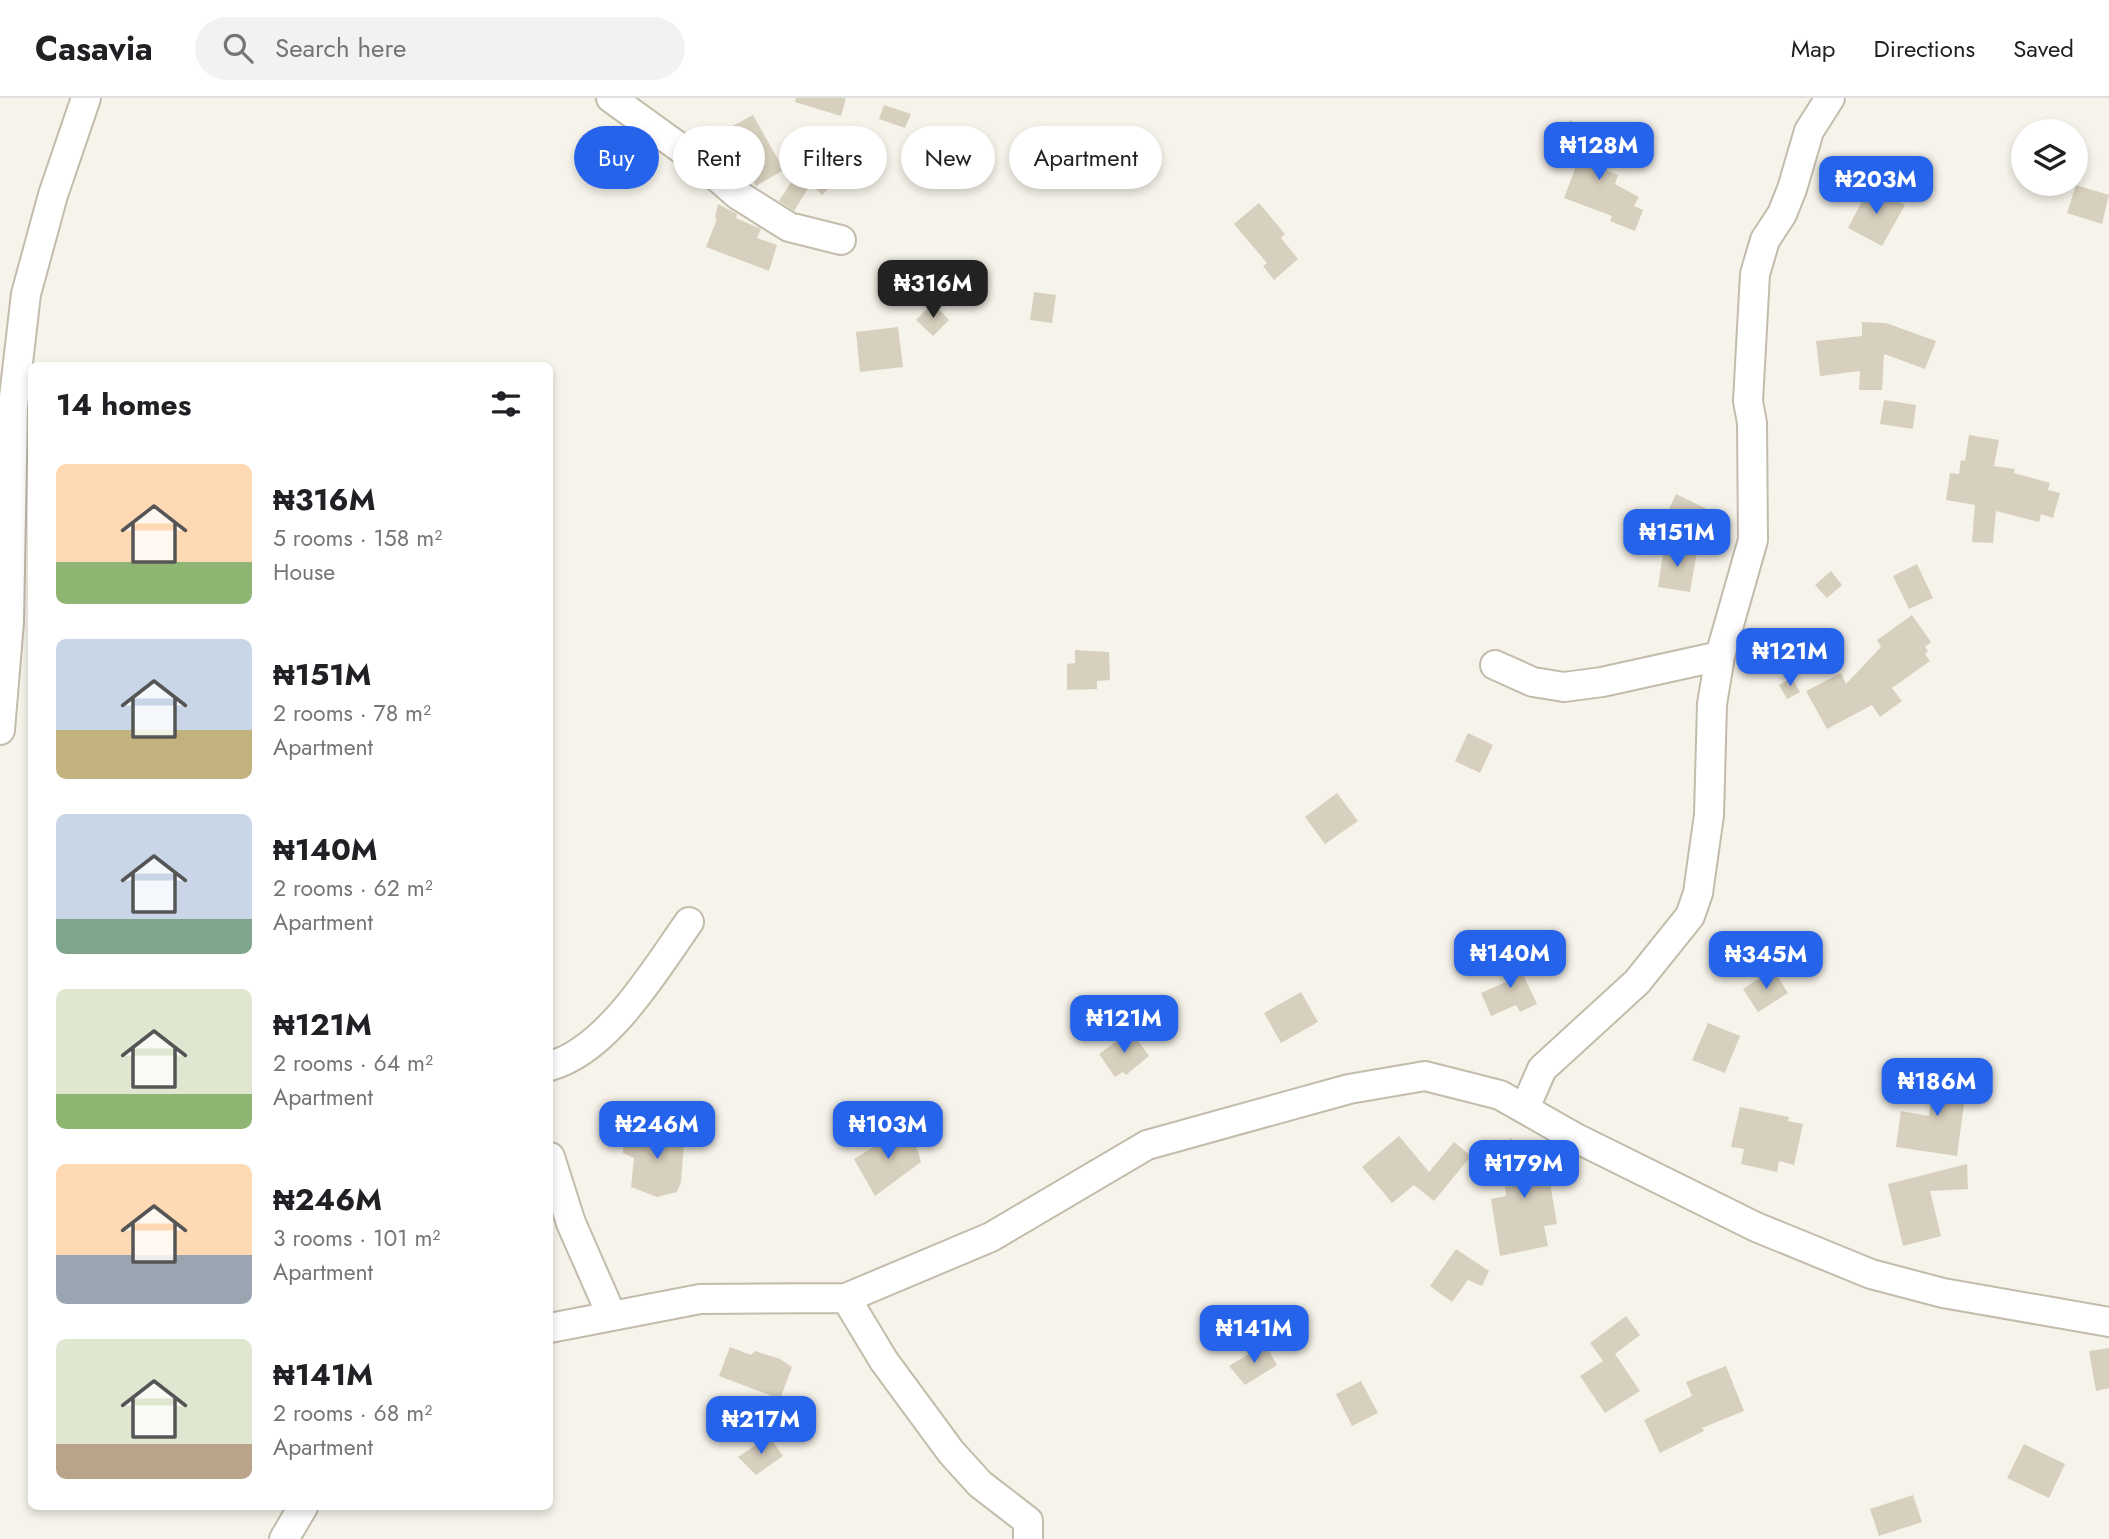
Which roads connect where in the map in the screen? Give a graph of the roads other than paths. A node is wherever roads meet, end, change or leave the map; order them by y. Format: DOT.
graph roads {
  1 [pos="86,98"];
  2 [pos="611,98"];
  3 [pos="1830,98"];
  4 [pos="841,240"];
  5 [pos="7,405"];
  6 [pos="1720,656"];
  7 [pos="1495,664"];
  8 [pos="0,730"];
  9 [pos="688,922"];
  10 [pos="553,1064"];
  11 [pos="1525,1108"];
  12 [pos="553,1166"];
  13 [pos="846,1298"];
  14 [pos="611,1314"];
  15 [pos="2109,1322"];
  16 [pos="553,1327"];
  17 [pos="301,1510"];
  18 [pos="284,1539"];
  19 [pos="1028,1539"];
  1 -- 5 [label="street"];
  2 -- 4 [label="street"];
  3 -- 6 [label="street"];
  5 -- 8 [label="street"];
  6 -- 7 [label="street"];
  6 -- 11 [label="street"];
  9 -- 10 [label="street"];
  11 -- 13 [label="street"];
  11 -- 15 [label="street"];
  12 -- 14 [label="street"];
  13 -- 14 [label="street"];
  13 -- 19 [label="street"];
  14 -- 16 [label="street"];
  17 -- 18 [label="street"];
}
